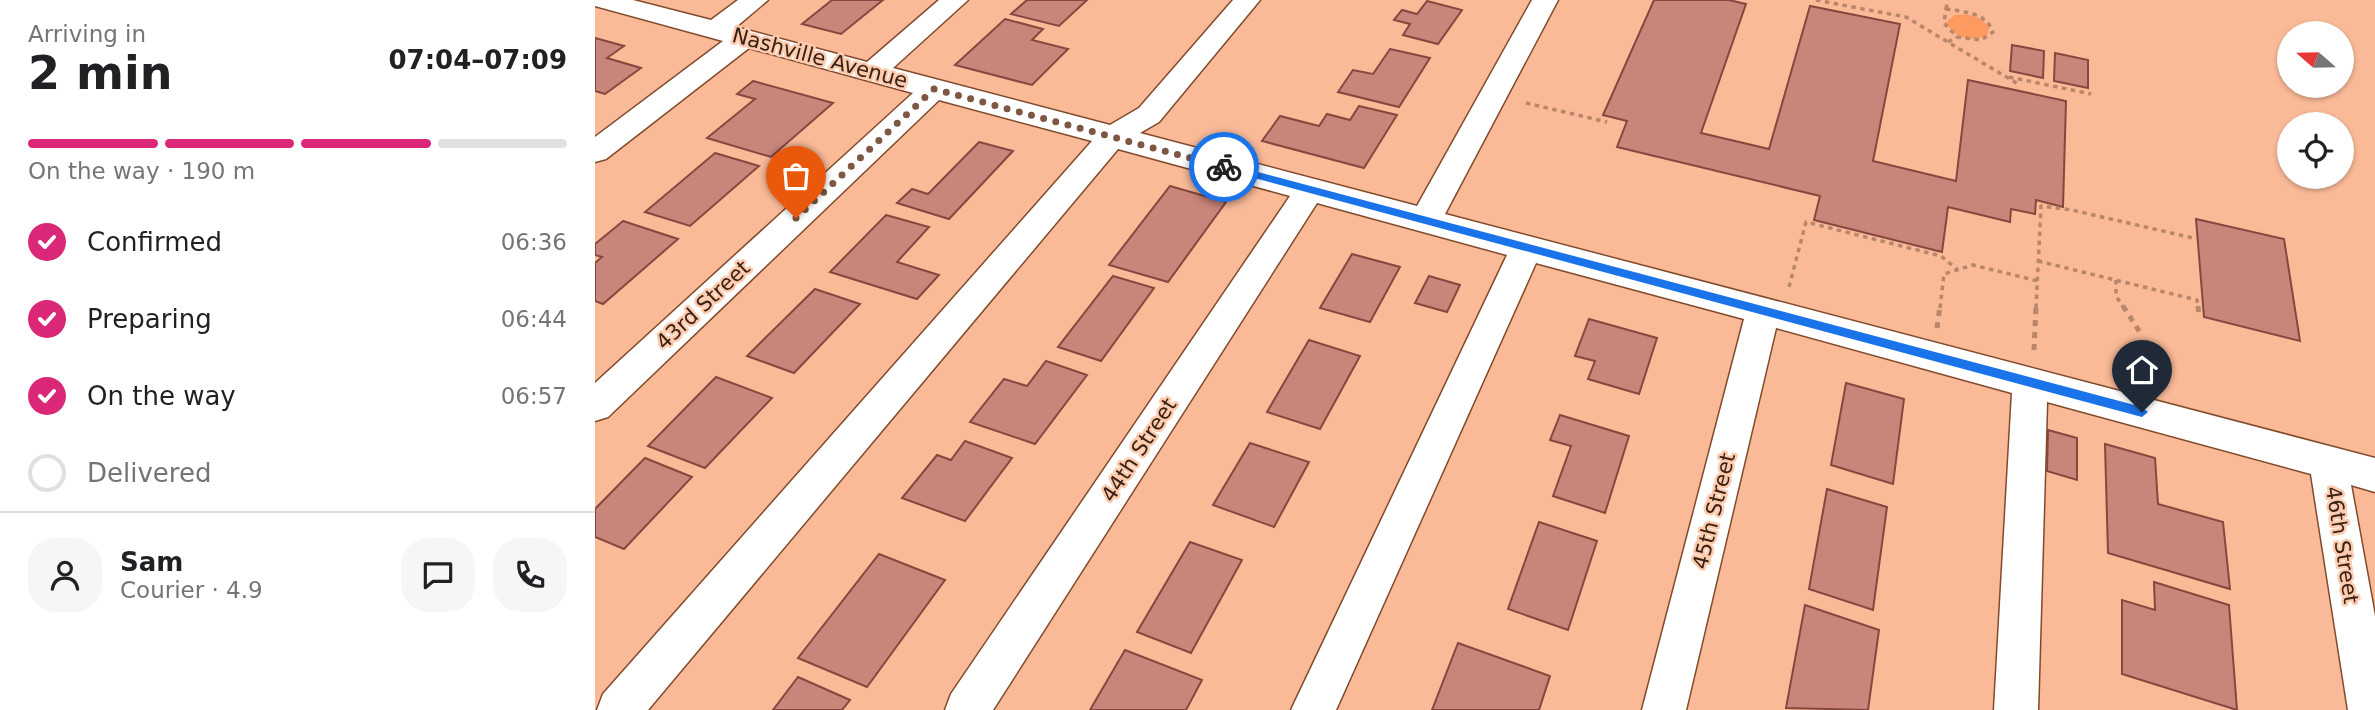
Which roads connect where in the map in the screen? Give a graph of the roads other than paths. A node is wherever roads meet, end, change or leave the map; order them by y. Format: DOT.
graph roads {
  1 [pos="603,0"];
  2 [pos="755,0"];
  3 [pos="955,0"];
  4 [pos="1247,0"];
  5 [pos="1545,0"];
  6 [pos="730,34"];
  7 [pos="872,72"];
  8 [pos="934,89"];
  9 [pos="1112,137"];
  10 [pos="595,152"];
  11 [pos="1310,190"];
  12 [pos="1425,220"];
  13 [pos="1526,248"];
  14 [pos="1776,300"];
  15 [pos="2030,382"];
  16 [pos="595,406"];
  17 [pos="2328,462"];
  18 [pos="2375,475"];
  19 [pos="619,710"];
  20 [pos="967,710"];
  21 [pos="1313,710"];
  22 [pos="1664,710"];
  23 [pos="2016,710"];
  24 [pos="2369,710"];
  1 -- 6 [label="street, Nashville Avenue"];
  2 -- 6 [label="street"];
  3 -- 7 [label="street"];
  4 -- 9 [label="street"];
  5 -- 12 [label="street"];
  6 -- 7 [label="street, Nashville Avenue"];
  6 -- 10 [label="street"];
  7 -- 8 [label="street, Nashville Avenue"];
  8 -- 9 [label="street, Nashville Avenue"];
  8 -- 16 [label="street, 43rd Street"];
  9 -- 11 [label="street, Nashville Avenue"];
  9 -- 19 [label="street"];
  11 -- 12 [label="street, Nashville Avenue"];
  11 -- 20 [label="street, 44th Street"];
  12 -- 13 [label="street, Nashville Avenue"];
  13 -- 14 [label="street, Nashville Avenue"];
  13 -- 21 [label="street"];
  14 -- 15 [label="street, Nashville Avenue"];
  14 -- 22 [label="street, 45th Street"];
  15 -- 17 [label="street, Nashville Avenue"];
  15 -- 23 [label="street"];
  17 -- 18 [label="street, Nashville Avenue"];
  17 -- 24 [label="street, 46th Street"];
}
